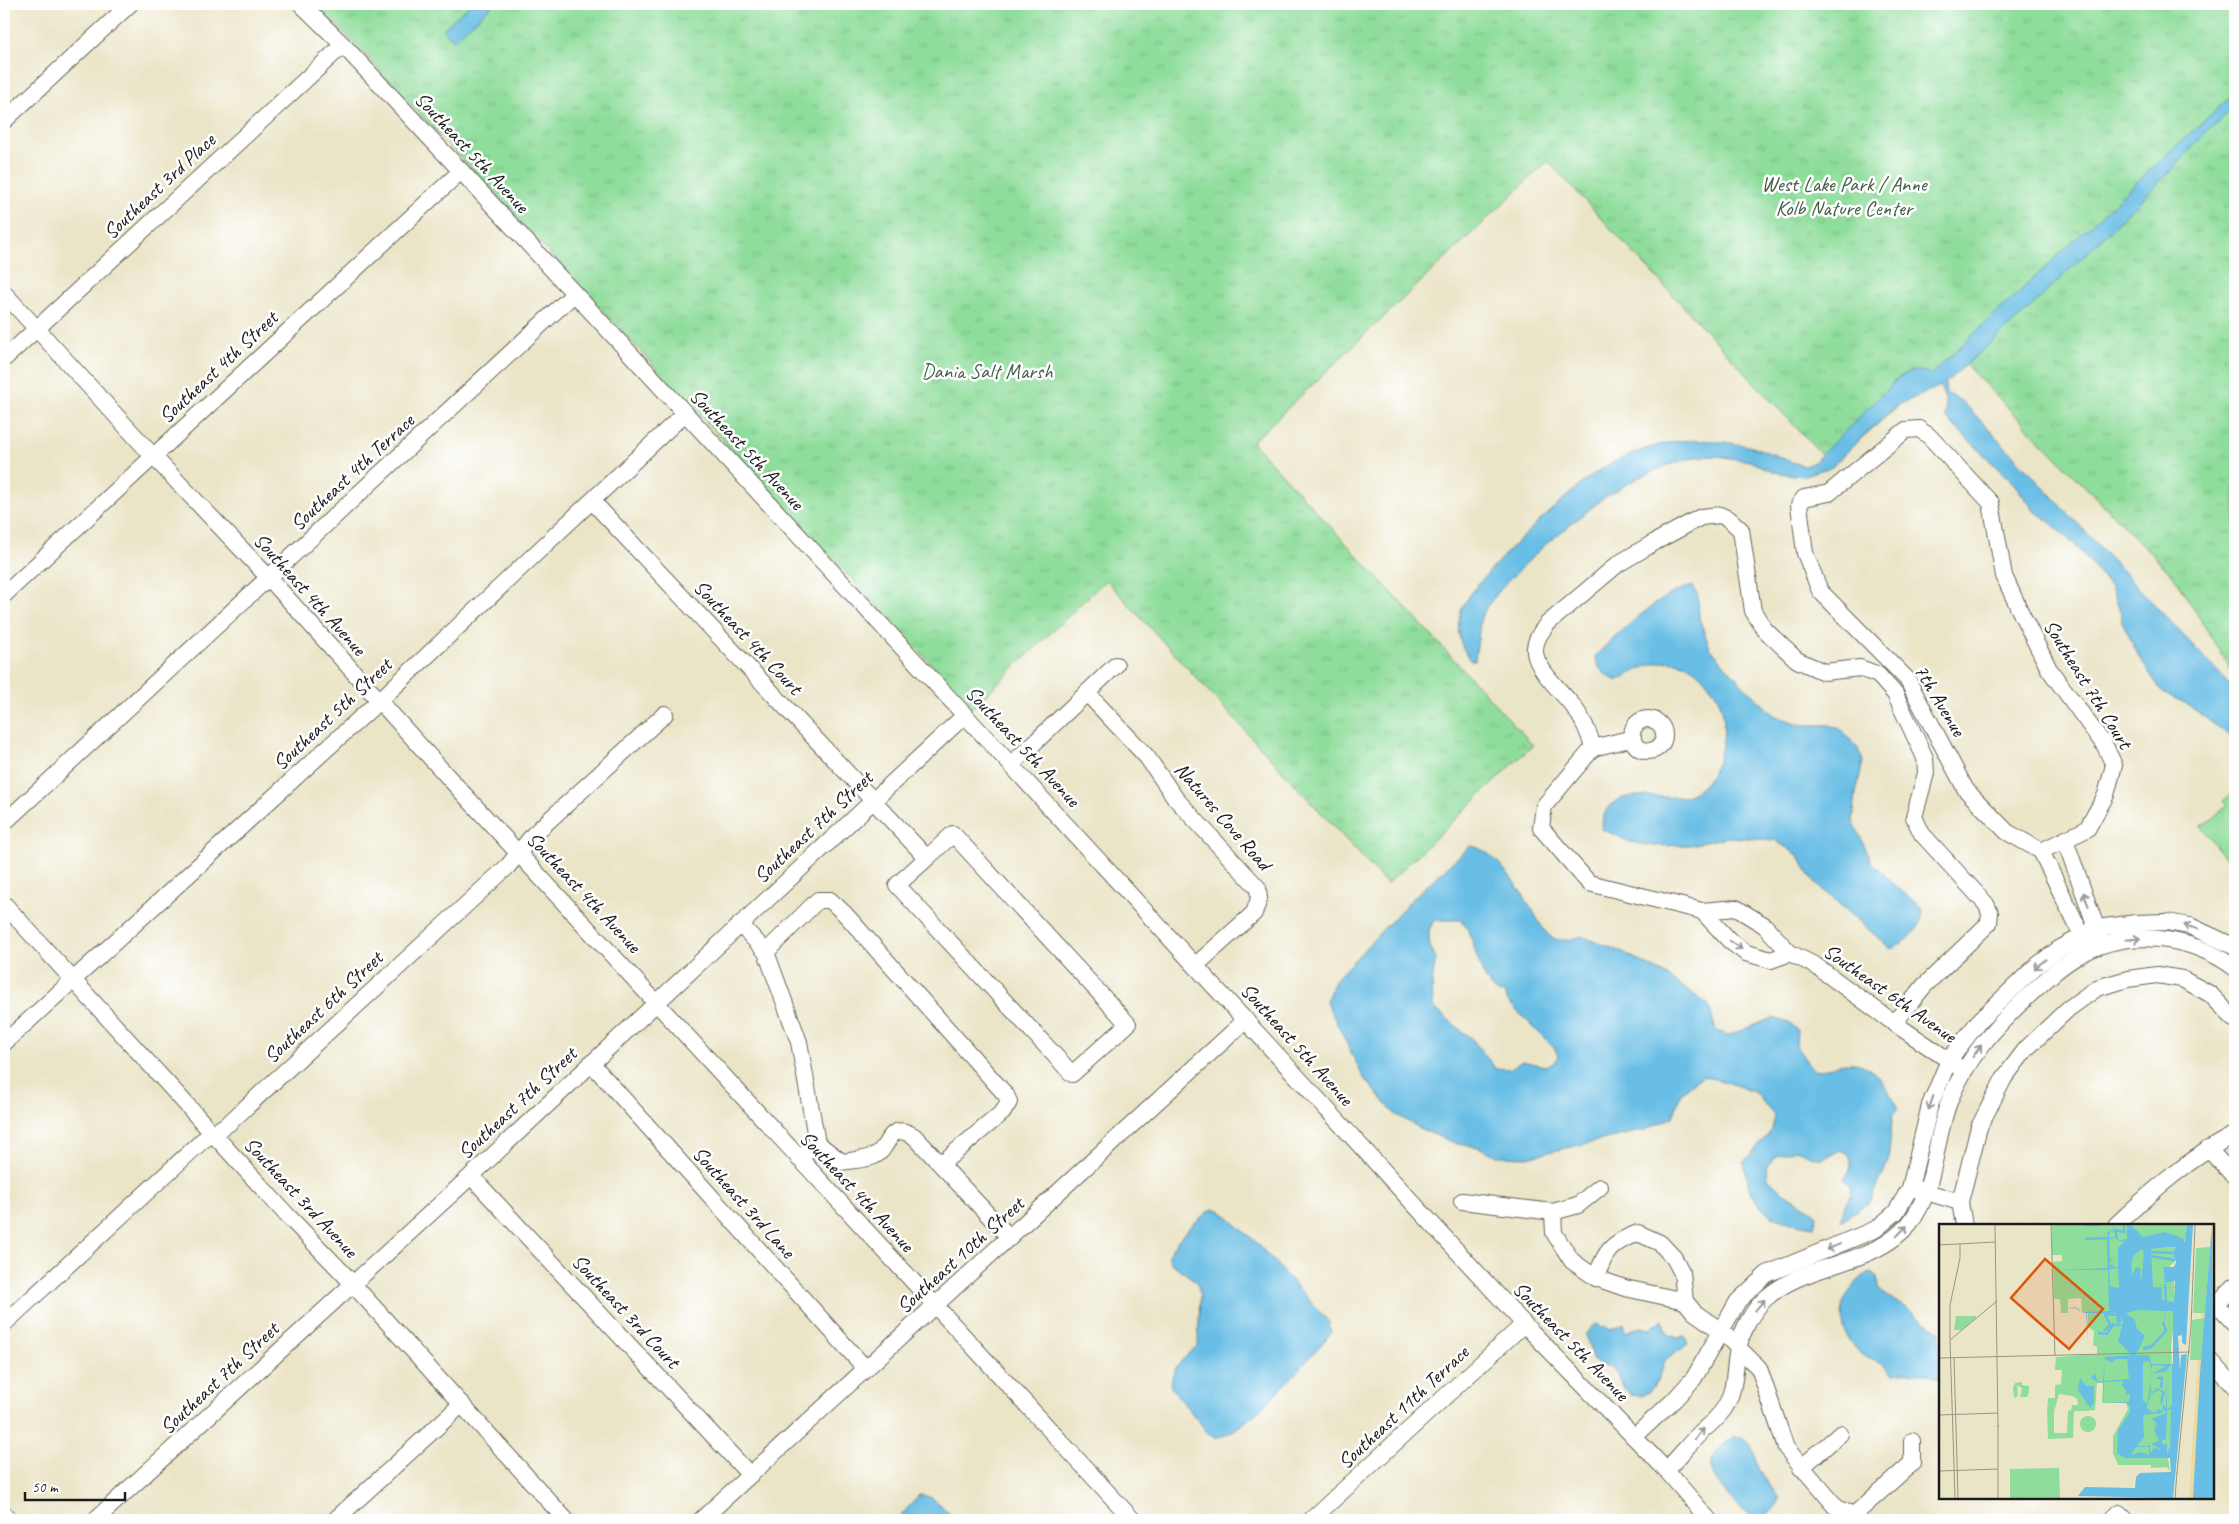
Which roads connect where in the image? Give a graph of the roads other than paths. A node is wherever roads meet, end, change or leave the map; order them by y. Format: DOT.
graph roads {
  1 [pos="130,4"];
  2 [pos="301,4"];
  3 [pos="343,45"];
  4 [pos="4,121"];
  5 [pos="461,171"];
  6 [pos="4,293"];
  7 [pos="574,294"];
  8 [pos="36,329"];
  9 [pos="4,359"];
  10 [pos="686,414"];
  11 [pos="1919,429"];
  12 [pos="153,456"];
  13 [pos="592,501"];
  14 [pos="269,578"];
  15 [pos="4,595"];
  16 [pos="1116,665"];
  17 [pos="1087,694"];
  18 [pos="379,701"];
  19 [pos="665,714"];
  20 [pos="965,715"];
  21 [pos="1632,738"];
  22 [pos="1593,748"];
  23 [pos="1012,765"];
  24 [pos="872,801"];
  25 [pos="4,823"];
  26 [pos="2065,840"];
  27 [pos="2041,851"];
  28 [pos="518,853"];
  29 [pos="927,858"];
  30 [pos="2078,875"];
  31 [pos="2056,883"];
  32 [pos="4,904"];
  33 [pos="1702,911"];
  34 [pos="740,924"];
  35 [pos="2097,928"];
  36 [pos="2091,944"];
  37 [pos="2235,947"];
  38 [pos="766,952"];
  39 [pos="1790,953"];
  40 [pos="1196,965"];
  41 [pos="2235,968"];
  42 [pos="72,980"];
  43 [pos="656,1003"];
  44 [pos="1246,1020"];
  45 [pos="2235,1020"];
  46 [pos="1894,1023"];
  47 [pos="4,1043"];
  48 [pos="1948,1060"];
  49 [pos="591,1063"];
  50 [pos="1963,1070"];
  51 [pos="212,1134"];
  52 [pos="2235,1134"];
  53 [pos="817,1143"];
  54 [pos="2208,1148"];
  55 [pos="800,1160"];
  56 [pos="941,1164"];
  57 [pos="471,1176"];
  58 [pos="2235,1177"];
  59 [pos="1600,1187"];
  60 [pos="1918,1190"];
  61 [pos="1462,1201"];
  62 [pos="1960,1202"];
  63 [pos="1553,1212"];
  64 [pos="1964,1224"];
  65 [pos="2117,1224"];
  66 [pos="1010,1238"];
  67 [pos="1596,1278"];
  68 [pos="353,1284"];
  69 [pos="2235,1286"];
  70 [pos="1685,1301"];
  71 [pos="935,1307"];
  72 [pos="4,1324"];
  73 [pos="1524,1324"];
  74 [pos="2235,1324"];
  75 [pos="1721,1331"];
  76 [pos="1738,1348"];
  77 [pos="2214,1364"];
  78 [pos="866,1369"];
  79 [pos="2235,1388"];
  80 [pos="462,1404"];
  81 [pos="1840,1434"];
  82 [pos="1634,1437"];
  83 [pos="1912,1441"];
  84 [pos="1802,1468"];
  85 [pos="1666,1470"];
  86 [pos="750,1475"];
  87 [pos="4,1514"];
  88 [pos="9,1520"];
  89 [pos="95,1520"];
  90 [pos="335,1520"];
  91 [pos="566,1520"];
  92 [pos="701,1520"];
  93 [pos="1133,1520"];
  94 [pos="1311,1520"];
  95 [pos="1709,1520"];
  96 [pos="2112,1520"];
  97 [pos="2126,1520"];
  1 -- 4 [label="street"];
  2 -- 3 [label="street, Southeast 5th Avenue"];
  3 -- 5 [label="street, Southeast 5th Avenue"];
  3 -- 8 [label="street, Southeast 3rd Place"];
  5 -- 7 [label="street, Southeast 5th Avenue"];
  5 -- 12 [label="street, Southeast 4th Street"];
  6 -- 8 [label="street, Southeast 4th Avenue"];
  7 -- 10 [label="street, Southeast 5th Avenue"];
  7 -- 14 [label="street, Southeast 4th Terrace"];
  8 -- 9 [label="street, Southeast 3rd Place"];
  8 -- 12 [label="street, Southeast 4th Avenue"];
  10 -- 13 [label="street, Southeast 5th Street"];
  10 -- 20 [label="street, Southeast 5th Avenue"];
  11 -- 26 [label="street, Southeast 7th Court"];
  11 -- 27 [label="street, 7th Avenue"];
  12 -- 14 [label="street, Southeast 4th Avenue"];
  12 -- 15 [label="street, Southeast 4th Street"];
  13 -- 18 [label="street, Southeast 5th Street"];
  13 -- 24 [label="street, Southeast 4th Court"];
  14 -- 18 [label="street, Southeast 4th Avenue"];
  14 -- 25 [label="street, Southeast 4th Terrace"];
  16 -- 17 [label="street"];
  17 -- 23 [label="street"];
  17 -- 40 [label="street, Natures Cove Road"];
  18 -- 28 [label="street, Southeast 4th Avenue"];
  18 -- 42 [label="street, Southeast 5th Street"];
  19 -- 28 [label="street, Southeast 6th Street"];
  20 -- 23 [label="street, Southeast 5th Avenue"];
  20 -- 24 [label="street, Southeast 7th Street"];
  21 -- 22 [label="street"];
  22 -- 33 [label="street, Southeast 6th Avenue"];
  22 -- 46 [label="street"];
  23 -- 40 [label="street, Southeast 5th Avenue"];
  24 -- 29 [label="street, Southeast 4th Court"];
  24 -- 34 [label="street, Southeast 7th Street"];
  26 -- 27 [label="street, Southeast 7th Court"];
  26 -- 30 [label="street"];
  27 -- 31 [label="street"];
  28 -- 43 [label="street, Southeast 4th Avenue"];
  28 -- 51 [label="street, Southeast 6th Street"];
  29 -- 29 [label="street"];
  30 -- 31 [label="street"];
  35 -- 30 [label="street, one-way"];
  31 -- 36 [label="street"];
  32 -- 42 [label="street, Southeast 3rd Avenue"];
  33 -- 39 [label="street, Southeast 6th Avenue"];
  33 -- 39 [label="street, Southeast 6th Avenue, one-way"];
  34 -- 38 [label="street"];
  34 -- 43 [label="street, Southeast 7th Street"];
  35 -- 36 [label="street"];
  37 -- 35 [label="street, one-way"];
  36 -- 41 [label="street, one-way"];
  36 -- 48 [label="street, one-way"];
  50 -- 36 [label="street, one-way"];
  38 -- 53 [label="street"];
  38 -- 56 [label="street"];
  39 -- 46 [label="street, Southeast 6th Avenue"];
  40 -- 44 [label="street, Southeast 5th Avenue"];
  42 -- 47 [label="street, Southeast 5th Street"];
  42 -- 51 [label="street, Southeast 3rd Avenue"];
  43 -- 49 [label="street, Southeast 7th Street"];
  43 -- 55 [label="street, Southeast 4th Avenue"];
  44 -- 66 [label="street, Southeast 10th Street"];
  44 -- 73 [label="street, Southeast 5th Avenue"];
  45 -- 62 [label="street"];
  46 -- 48 [label="street, Southeast 6th Avenue"];
  48 -- 50 [label="street, Southeast 6th Avenue"];
  48 -- 60 [label="street, one-way"];
  49 -- 57 [label="street, Southeast 7th Street"];
  49 -- 78 [label="street, Southeast 3rd Lane"];
  50 -- 60 [label="street"];
  51 -- 68 [label="street, Southeast 3rd Avenue"];
  51 -- 72 [label="street, Southeast 6th Street"];
  52 -- 54 [label="street"];
  53 -- 55 [label="street"];
  53 -- 56 [label="street"];
  54 -- 58 [label="street"];
  54 -- 65 [label="street"];
  55 -- 71 [label="street, Southeast 4th Avenue"];
  56 -- 66 [label="street"];
  57 -- 68 [label="street, Southeast 7th Street"];
  57 -- 86 [label="street, Southeast 3rd Court"];
  59 -- 63 [label="street"];
  60 -- 62 [label="street"];
  60 -- 75 [label="street, one-way"];
  76 -- 60 [label="street, one-way"];
  61 -- 63 [label="street"];
  62 -- 64 [label="street"];
  63 -- 67 [label="street"];
  66 -- 71 [label="street, Southeast 10th Street"];
  67 -- 70 [label="street"];
  67 -- 70 [label="street"];
  68 -- 80 [label="street, Southeast 3rd Avenue"];
  68 -- 89 [label="street, Southeast 7th Street"];
  69 -- 74 [label="street"];
  70 -- 75 [label="street"];
  71 -- 78 [label="street, Southeast 10th Street"];
  71 -- 93 [label="street, Southeast 4th Avenue"];
  73 -- 82 [label="street, Southeast 5th Avenue"];
  73 -- 94 [label="street, Southeast 11th Terrace"];
  75 -- 76 [label="street"];
  75 -- 82 [label="street"];
  76 -- 84 [label="street"];
  85 -- 76 [label="street, one-way"];
  77 -- 79 [label="street"];
  78 -- 86 [label="street, Southeast 10th Street"];
  80 -- 90 [label="street"];
  80 -- 91 [label="street, Southeast 3rd Avenue"];
  81 -- 84 [label="street"];
  82 -- 85 [label="street, Southeast 5th Avenue"];
  83 -- 84 [label="street"];
  85 -- 95 [label="street, Southeast 5th Avenue"];
  86 -- 92 [label="street, Southeast 10th Street"];
  87 -- 88 [label="street"];
  96 -- 97 [label="street"];
}
